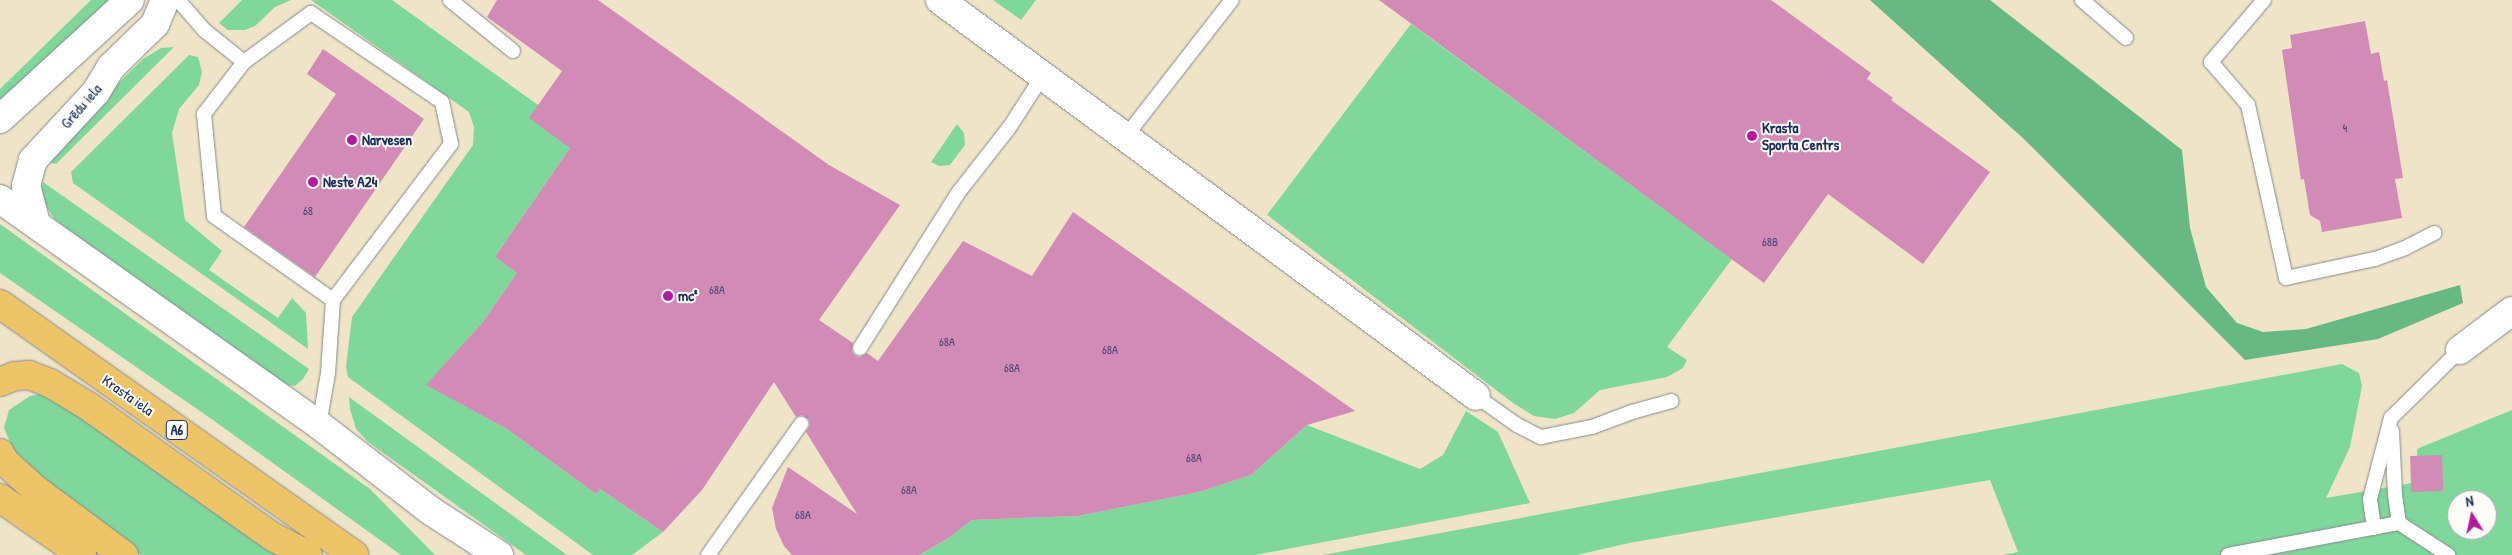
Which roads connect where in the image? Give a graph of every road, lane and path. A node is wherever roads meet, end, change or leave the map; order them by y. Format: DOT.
graph roads {
  1 [pos="130,0"];
  2 [pos="165,0"];
  3 [pos="178,0"];
  4 [pos="450,0"];
  5 [pos="940,0"];
  6 [pos="1232,0"];
  7 [pos="2082,0"];
  8 [pos="2264,0"];
  9 [pos="2126,38"];
  10 [pos="513,51"];
  11 [pos="244,62"];
  12 [pos="1042,77"];
  13 [pos="0,119"];
  14 [pos="1126,136"];
  15 [pos="0,199"];
  16 [pos="36,223"];
  17 [pos="2434,233"];
  18 [pos="333,300"];
  19 [pos="0,304"];
  20 [pos="2512,311"];
  21 [pos="860,348"];
  22 [pos="2460,350"];
  23 [pos="0,382"];
  24 [pos="1476,396"];
  25 [pos="1672,401"];
  26 [pos="2391,418"];
  27 [pos="801,424"];
  28 [pos="319,425"];
  29 [pos="0,454"];
  30 [pos="0,498"];
  31 [pos="431,511"];
  32 [pos="2399,523"];
  33 [pos="2374,528"];
  34 [pos="82,555"];
  35 [pos="124,555"];
  36 [pos="308,555"];
  37 [pos="354,555"];
  38 [pos="464,555"];
  39 [pos="499,555"];
  40 [pos="708,555"];
  41 [pos="2228,555"];
  42 [pos="2448,555"];
  1 -- 13 [label="street"];
  2 -- 16 [label="street, Grēdu iela"];
  3 -- 11 [label="lane"];
  4 -- 10 [label="lane"];
  5 -- 12 [label="street"];
  6 -- 14 [label="lane"];
  7 -- 9 [label="lane"];
  8 -- 17 [label="lane"];
  11 -- 18 [label="lane"];
  11 -- 18 [label="lane"];
  12 -- 14 [label="street"];
  12 -- 21 [label="lane"];
  14 -- 24 [label="street"];
  15 -- 16 [label="street"];
  16 -- 28 [label="street"];
  18 -- 28 [label="lane"];
  19 -- 37 [label="highway, Krasta iela / A6"];
  20 -- 22 [label="street"];
  22 -- 26 [label="lane"];
  23 -- 36 [label="highway"];
  24 -- 25 [label="lane"];
  26 -- 32 [label="lane"];
  26 -- 33 [label="lane"];
  27 -- 40 [label="lane"];
  28 -- 31 [label="street"];
  29 -- 35 [label="highway"];
  30 -- 34 [label="highway"];
  31 -- 38 [label="street"];
  31 -- 39 [label="street"];
  32 -- 33 [label="lane"];
  32 -- 42 [label="lane"];
  33 -- 41 [label="lane"];
}
